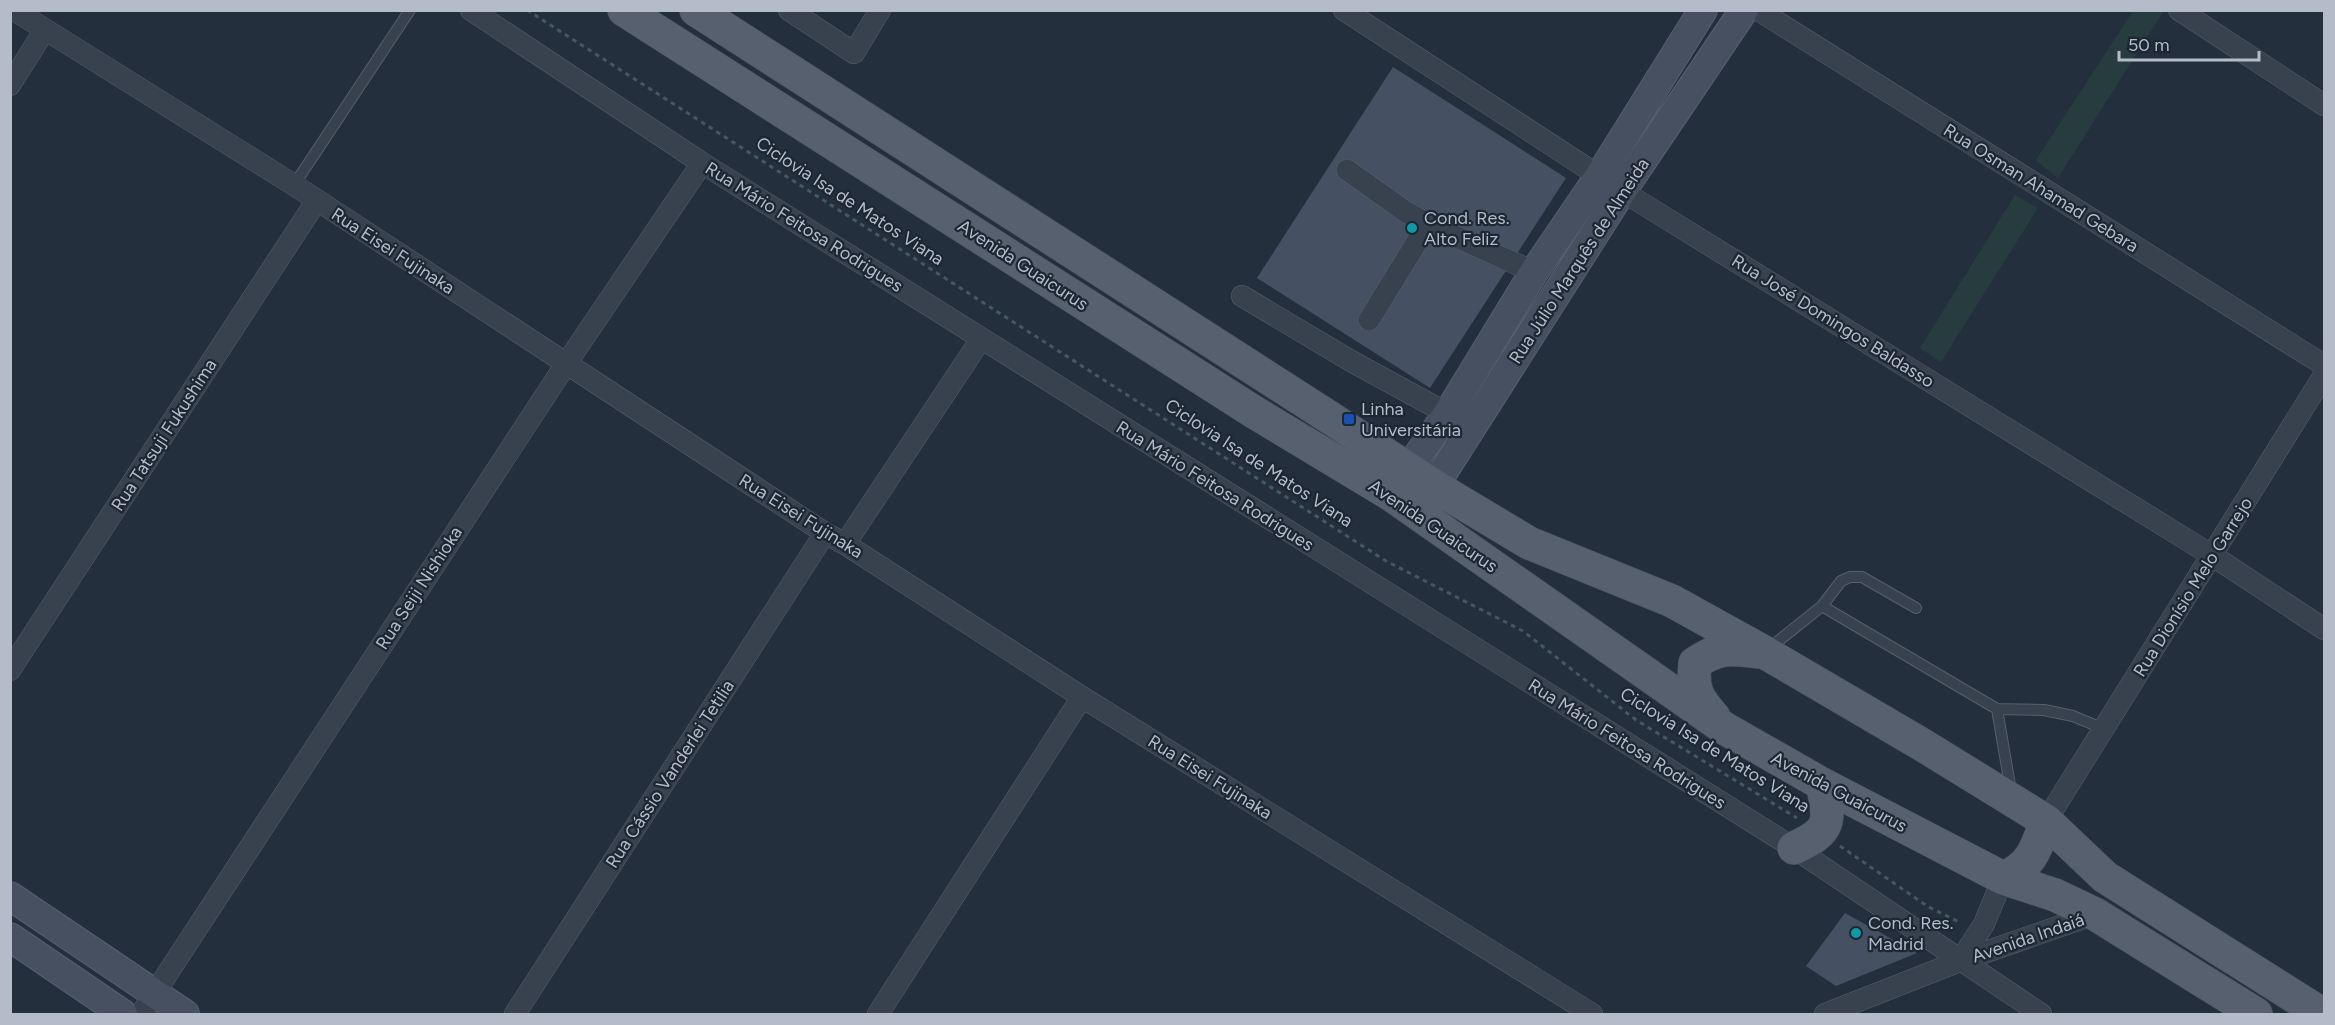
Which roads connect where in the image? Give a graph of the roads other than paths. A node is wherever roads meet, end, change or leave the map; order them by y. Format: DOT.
graph roads {
  1 [pos="14,10"];
  2 [pos="410,10"];
  3 [pos="471,10"];
  4 [pos="624,10"];
  5 [pos="696,10"];
  6 [pos="789,10"];
  7 [pos="880,10"];
  8 [pos="1344,10"];
  9 [pos="1703,10"];
  10 [pos="1744,10"];
  11 [pos="1758,10"];
  12 [pos="2179,10"];
  13 [pos="44,31"];
  14 [pos="10,85"];
  15 [pos="2325,105"];
  16 [pos="702,163"];
  17 [pos="1347,170"];
  18 [pos="1611,183"];
  19 [pos="294,185"];
  20 [pos="316,201"];
  21 [pos="1428,224"];
  22 [pos="1534,272"];
  23 [pos="1242,296"];
  24 [pos="1369,320"];
  25 [pos="981,339"];
  26 [pos="566,364"];
  27 [pos="2325,365"];
  28 [pos="2325,375"];
  29 [pos="1448,413"];
  30 [pos="1472,428"];
  31 [pos="1419,489"];
  32 [pos="825,533"];
  33 [pos="845,544"];
  34 [pos="2213,556"];
  35 [pos="1822,606"];
  36 [pos="1916,608"];
  37 [pos="2325,629"];
  38 [pos="1764,652"];
  39 [pos="10,670"];
  40 [pos="1082,697"];
  41 [pos="1997,709"];
  42 [pos="1724,728"];
  43 [pos="2104,729"];
  44 [pos="1822,784"];
  45 [pos="2013,801"];
  46 [pos="2054,810"];
  47 [pos="1807,840"];
  48 [pos="2003,878"];
  49 [pos="10,897"];
  50 [pos="2095,914"];
  51 [pos="10,937"];
  52 [pos="1960,961"];
  53 [pos="2266,977"];
  54 [pos="147,1004"];
  55 [pos="2248,1012"];
  56 [pos="123,1014"];
  57 [pos="185,1014"];
  58 [pos="515,1014"];
  59 [pos="878,1014"];
  60 [pos="1592,1014"];
  61 [pos="1825,1014"];
  62 [pos="2041,1014"];
  63 [pos="2322,1014"];
  1 -- 13 [label="street, Rua Eisei Fujinaka"];
  2 -- 19 [label="lane"];
  3 -- 16 [label="street, Rua Mário Feitosa Rodrigues"];
  4 -- 31 [label="main road, Avenida Guaicurus"];
  5 -- 31 [label="main road, Avenida Guaicurus"];
  6 -- 7 [label="street"];
  8 -- 18 [label="street, Rua José Domingos Baldasso"];
  9 -- 18 [label="street, Rua Júlio Marquês de Almeida"];
  10 -- 18 [label="street, Rua Júlio Marquês de Almeida"];
  11 -- 27 [label="street, Rua Osman Ahamad Gebara"];
  12 -- 15 [label="street"];
  13 -- 14 [label="street"];
  13 -- 19 [label="street, Rua Eisei Fujinaka"];
  16 -- 25 [label="street, Rua Mário Feitosa Rodrigues"];
  16 -- 26 [label="street, Rua Seiji Nishioka"];
  17 -- 21 [label="street"];
  18 -- 22 [label="street, Rua Júlio Marquês de Almeida"];
  18 -- 30 [label="street, Rua Júlio Marquês de Almeida"];
  18 -- 34 [label="street, Rua José Domingos Baldasso"];
  19 -- 20 [label="street, Rua Eisei Fujinaka"];
  20 -- 26 [label="street, Rua Eisei Fujinaka"];
  20 -- 39 [label="street, Rua Tatsuji Fukushima"];
  21 -- 22 [label="street"];
  21 -- 24 [label="street"];
  22 -- 29 [label="street, Rua Júlio Marquês de Almeida"];
  23 -- 29 [label="street"];
  25 -- 33 [label="street"];
  25 -- 47 [label="street, Rua Mário Feitosa Rodrigues"];
  26 -- 32 [label="street, Rua Eisei Fujinaka"];
  26 -- 54 [label="street, Rua Seiji Nishioka"];
  28 -- 34 [label="street, Rua Dionísio Melo Garrejo"];
  29 -- 30 [label="street"];
  29 -- 31 [label="street, Rua Júlio Marquês de Almeida"];
  30 -- 31 [label="street, Rua Júlio Marquês de Almeida"];
  31 -- 38 [label="main road, Avenida Guaicurus"];
  31 -- 42 [label="main road, Avenida Guaicurus"];
  32 -- 33 [label="street, Rua Eisei Fujinaka"];
  32 -- 58 [label="street, Rua Cássio Vanderlei Tetilia"];
  33 -- 40 [label="street, Rua Eisei Fujinaka"];
  34 -- 37 [label="street, Rua José Domingos Baldasso"];
  34 -- 43 [label="street, Rua Dionísio Melo Garrejo"];
  35 -- 36 [label="lane"];
  35 -- 38 [label="lane"];
  35 -- 41 [label="lane"];
  38 -- 42 [label="main road"];
  38 -- 45 [label="main road, Avenida Guaicurus"];
  40 -- 59 [label="street"];
  40 -- 60 [label="street, Rua Eisei Fujinaka"];
  41 -- 43 [label="lane"];
  41 -- 45 [label="lane"];
  42 -- 44 [label="main road, Avenida Guaicurus"];
  43 -- 46 [label="street, Rua Dionísio Melo Garrejo"];
  44 -- 47 [label="main road"];
  44 -- 48 [label="main road, Avenida Guaicurus"];
  45 -- 46 [label="main road, Avenida Guaicurus"];
  46 -- 48 [label="main road"];
  46 -- 53 [label="main road, Avenida Guaicurus"];
  47 -- 52 [label="street, Rua Mário Feitosa Rodrigues"];
  48 -- 50 [label="main road, Avenida Guaicurus"];
  48 -- 52 [label="street, Avenida Indaiá"];
  49 -- 54 [label="street"];
  50 -- 52 [label="street, Avenida Indaiá"];
  50 -- 55 [label="main road, Avenida Guaicurus"];
  51 -- 56 [label="street"];
  52 -- 61 [label="street, Avenida Indaiá"];
  52 -- 62 [label="street, Rua Mário Feitosa Rodrigues"];
  53 -- 55 [label="street"];
  53 -- 63 [label="main road, Avenida Guaicurus"];
  54 -- 57 [label="street"];
}
